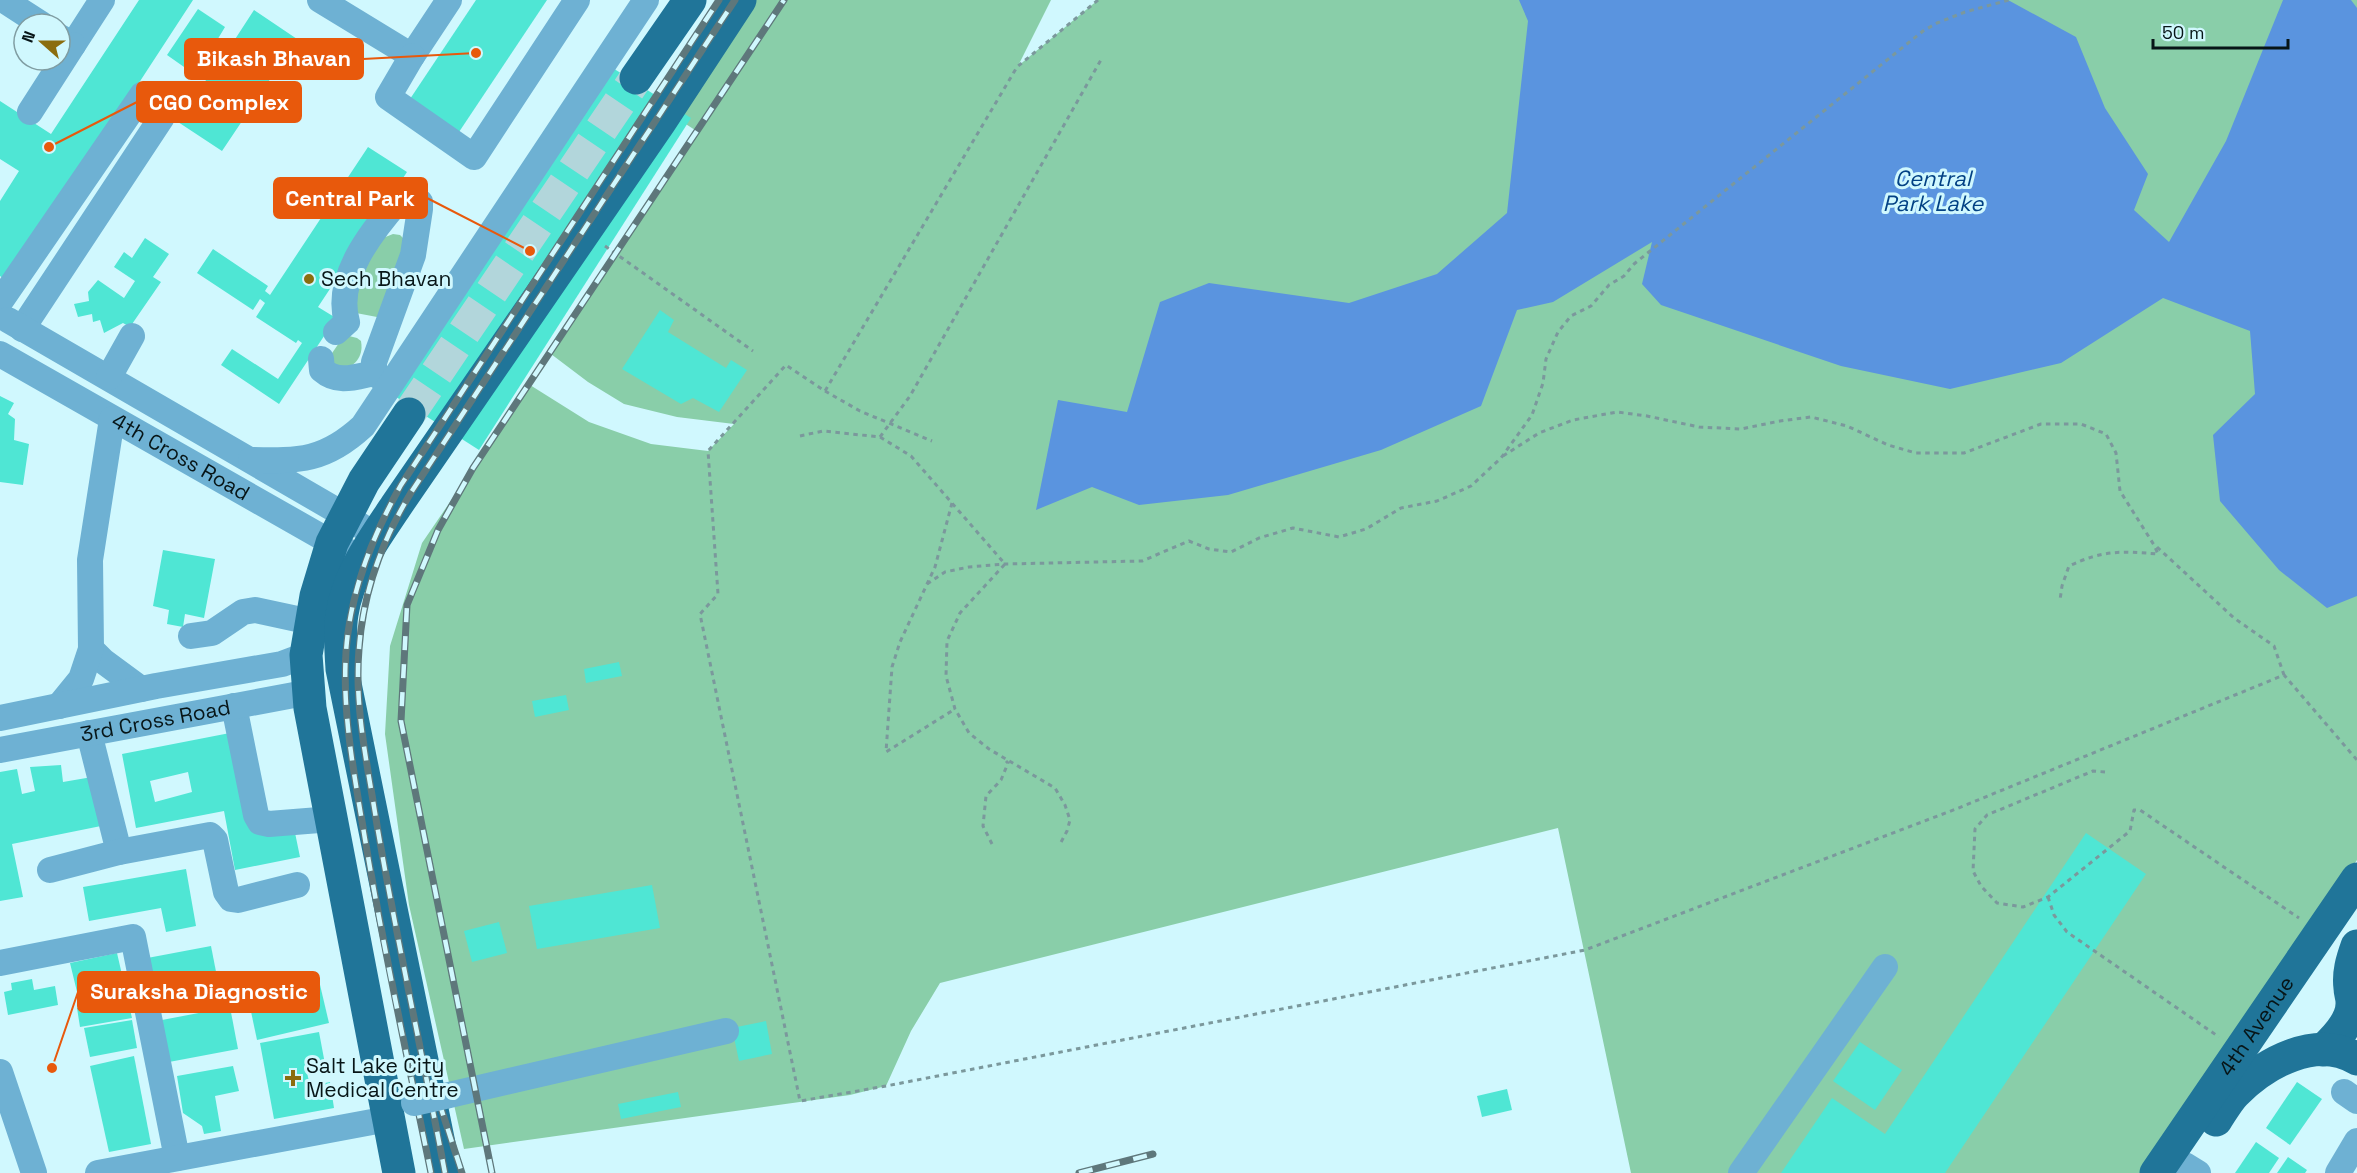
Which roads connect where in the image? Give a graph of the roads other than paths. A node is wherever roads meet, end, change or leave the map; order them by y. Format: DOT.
graph roads {
  1 [pos="4,0"];
  2 [pos="102,0"];
  3 [pos="320,0"];
  4 [pos="449,0"];
  5 [pos="577,0"];
  6 [pos="646,0"];
  7 [pos="690,0"];
  8 [pos="740,0"];
  9 [pos="22,12"];
  10 [pos="72,39"];
  11 [pos="412,56"];
  12 [pos="52,72"];
  13 [pos="636,78"];
  14 [pos="30,112"];
  15 [pos="0,302"];
  16 [pos="0,316"];
  17 [pos="22,328"];
  18 [pos="132,336"];
  19 [pos="380,344"];
  20 [pos="0,354"];
  21 [pos="321,359"];
  22 [pos="109,377"];
  23 [pos="382,378"];
  24 [pos="409,414"];
  25 [pos="112,419"];
  26 [pos="251,460"];
  27 [pos="339,530"];
  28 [pos="369,548"];
  29 [pos="311,622"];
  30 [pos="191,636"];
  31 [pos="91,649"];
  32 [pos="306,655"];
  33 [pos="141,689"];
  34 [pos="310,692"];
  35 [pos="59,706"];
  36 [pos="234,706"];
  37 [pos="0,718"];
  38 [pos="89,733"];
  39 [pos="0,750"];
  40 [pos="332,819"];
  41 [pos="119,852"];
  42 [pos="50,870"];
  43 [pos="2357,879"];
  44 [pos="297,885"];
  45 [pos="2357,946"];
  46 [pos="0,963"];
  47 [pos="1885,967"];
  48 [pos="2294,971"];
  49 [pos="2353,1000"];
  50 [pos="2269,1008"];
  51 [pos="726,1031"];
  52 [pos="2312,1051"];
  53 [pos="2357,1059"];
  54 [pos="0,1072"];
  55 [pos="396,1110"];
  56 [pos="2357,1141"];
  57 [pos="177,1158"];
  58 [pos="2180,1171"];
  59 [pos="34,1173"];
  60 [pos="98,1173"];
  61 [pos="399,1173"];
  62 [pos="445,1173"];
  63 [pos="1741,1173"];
  64 [pos="2338,1173"];
  1 -- 9 [label="street"];
  2 -- 10 [label="street"];
  3 -- 11 [label="street"];
  4 -- 11 [label="street"];
  5 -- 11 [label="street"];
  6 -- 23 [label="street"];
  7 -- 13 [label="main road"];
  8 -- 28 [label="main road"];
  12 -- 14 [label="street"];
  15 -- 17 [label="street"];
  16 -- 17 [label="street"];
  17 -- 22 [label="street"];
  18 -- 22 [label="street"];
  19 -- 19 [label="street"];
  19 -- 23 [label="street"];
  20 -- 25 [label="street, 4th Cross Road"];
  21 -- 23 [label="street"];
  22 -- 26 [label="street"];
  23 -- 26 [label="street"];
  24 -- 27 [label="main road"];
  25 -- 27 [label="street, 4th Cross Road"];
  25 -- 31 [label="street"];
  26 -- 27 [label="street"];
  27 -- 28 [label="street, 4th Cross Road"];
  27 -- 29 [label="main road"];
  28 -- 62 [label="main road"];
  29 -- 30 [label="street"];
  29 -- 32 [label="main road"];
  31 -- 33 [label="street"];
  31 -- 35 [label="street"];
  32 -- 33 [label="street"];
  32 -- 34 [label="main road"];
  33 -- 35 [label="street"];
  34 -- 36 [label="street, 3rd Cross Road"];
  34 -- 40 [label="main road"];
  35 -- 37 [label="street"];
  36 -- 38 [label="street, 3rd Cross Road"];
  36 -- 40 [label="street"];
  38 -- 39 [label="street, 3rd Cross Road"];
  38 -- 41 [label="street"];
  40 -- 55 [label="main road"];
  41 -- 42 [label="street"];
  41 -- 44 [label="street"];
  43 -- 48 [label="main road, 4th Avenue"];
  45 -- 49 [label="main road, 4th Avenue"];
  46 -- 57 [label="street"];
  47 -- 63 [label="street"];
  48 -- 49 [label="main road"];
  48 -- 50 [label="main road, 4th Avenue"];
  49 -- 52 [label="main road, 4th Avenue"];
  50 -- 52 [label="main road"];
  50 -- 58 [label="main road, 4th Avenue"];
  51 -- 55 [label="street, bridge"];
  52 -- 53 [label="main road"];
  52 -- 58 [label="main road, 4th Avenue"];
  54 -- 59 [label="street"];
  55 -- 57 [label="street"];
  55 -- 61 [label="main road"];
  56 -- 64 [label="street"];
  57 -- 60 [label="street"];
}
